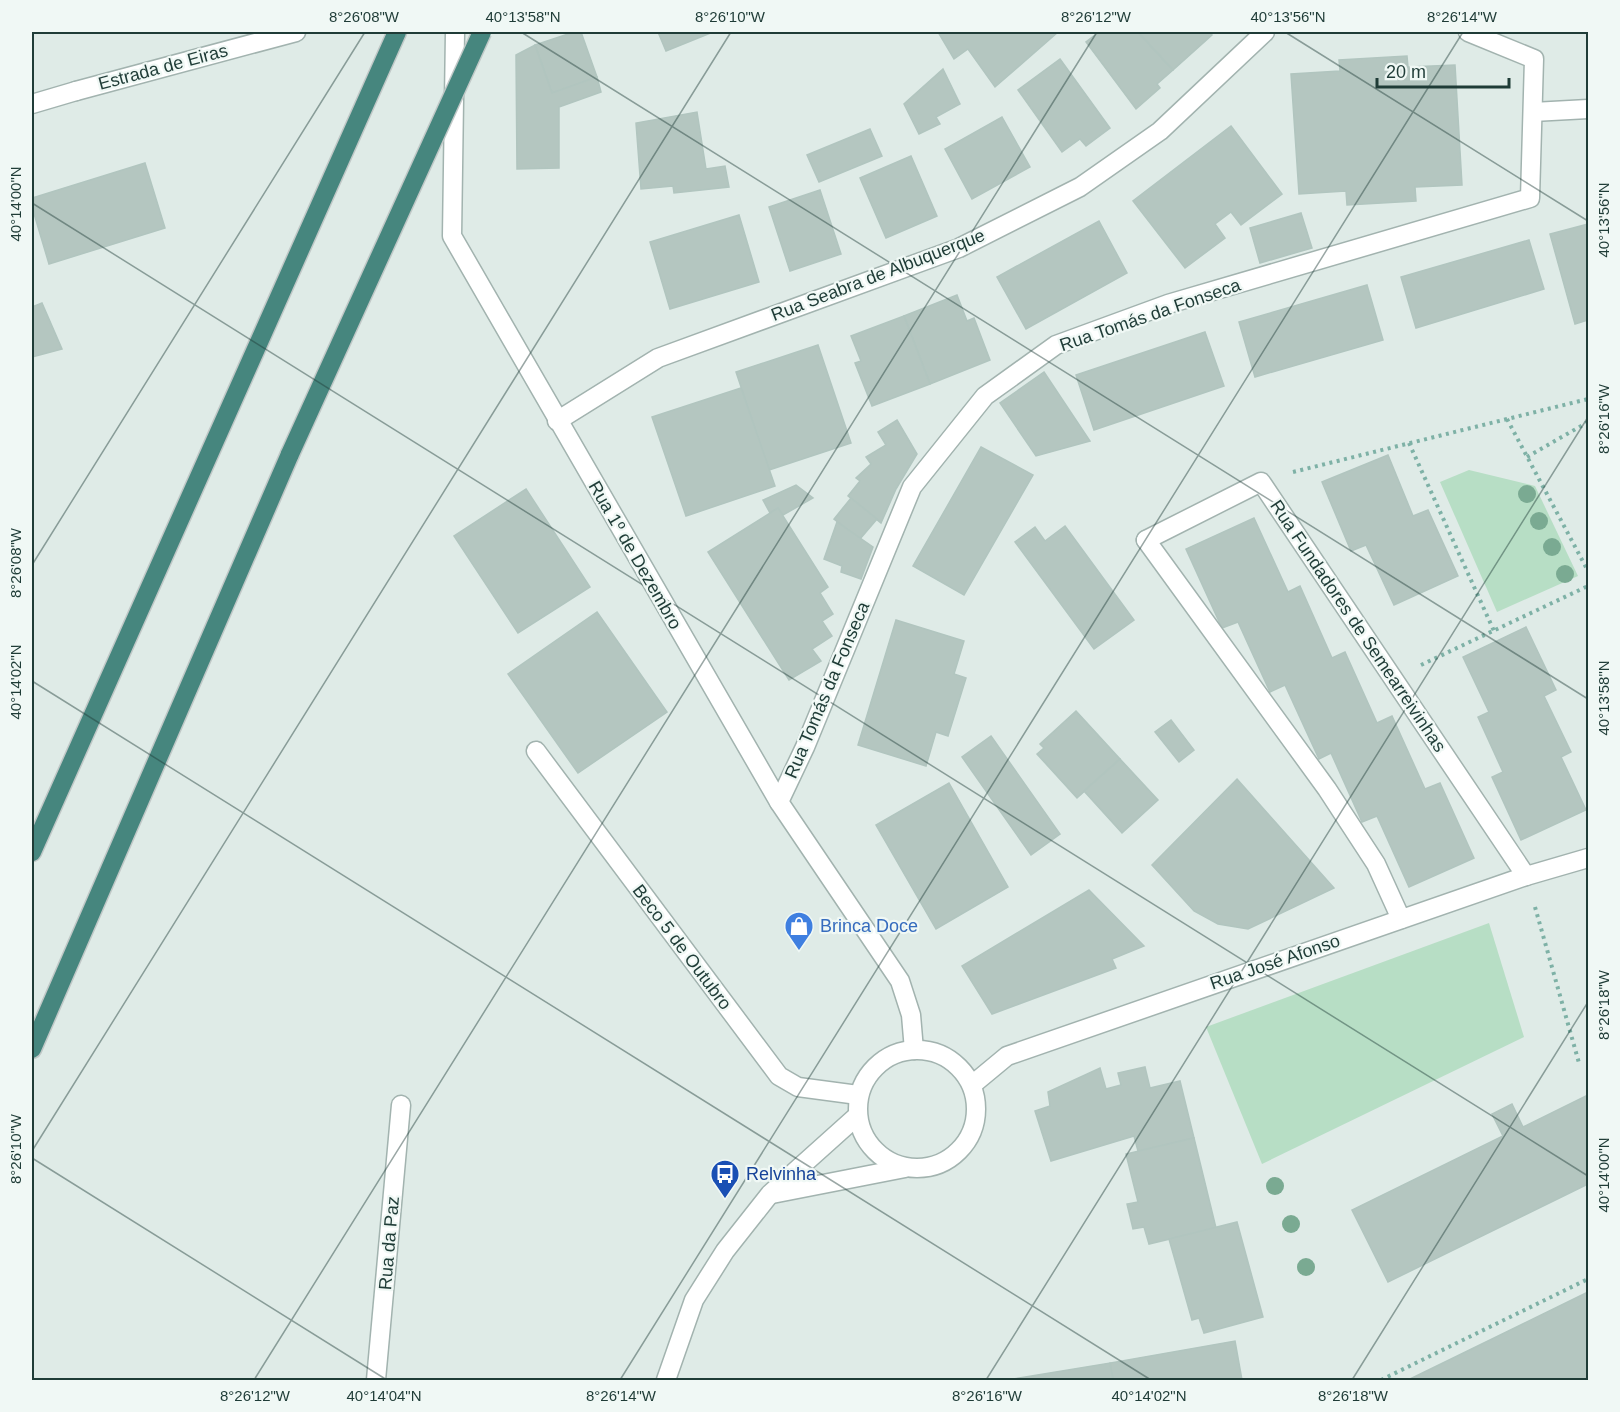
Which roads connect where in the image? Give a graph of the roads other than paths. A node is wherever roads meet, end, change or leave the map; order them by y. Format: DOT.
graph roads {
  1 [pos="296,32"];
  2 [pos="397,32"];
  3 [pos="455,32"];
  4 [pos="482,32"];
  5 [pos="1265,32"];
  6 [pos="1468,32"];
  7 [pos="32,104"];
  8 [pos="1588,109"];
  9 [pos="1533,112"];
  10 [pos="557,421"];
  11 [pos="536,751"];
  12 [pos="779,802"];
  13 [pos="32,852"];
  14 [pos="1588,858"];
  15 [pos="1526,876"];
  16 [pos="1401,919"];
  17 [pos="32,1049"];
  18 [pos="914,1050"];
  19 [pos="972,1085"];
  20 [pos="858,1095"];
  21 [pos="401,1105"];
  22 [pos="857,1116"];
  23 [pos="905,1168"];
  24 [pos="770,1194"];
  25 [pos="376,1380"];
  26 [pos="666,1380"];
  1 -- 7 [label="street, Estrada de Eiras"];
  2 -- 13 [label="highway"];
  3 -- 10 [label="street, Rua 1º de Dezembro"];
  4 -- 17 [label="highway, bridge"];
  5 -- 10 [label="street, Rua Seabra de Albuquerque"];
  6 -- 9 [label="street, Rua Tomás da Fonseca"];
  8 -- 9 [label="street"];
  9 -- 12 [label="street, Rua Tomás da Fonseca"];
  10 -- 12 [label="street, Rua 1º de Dezembro"];
  11 -- 20 [label="street, Beco 5 de Outubro"];
  12 -- 18 [label="street, Rua 1º de Dezembro"];
  14 -- 15 [label="street, Rua José Afonso"];
  15 -- 16 [label="street, Rua José Afonso"];
  15 -- 16 [label="street, Rua Fundadores de Semearreivinhas"];
  16 -- 19 [label="street, Rua José Afonso"];
  18 -- 19 [label="street"];
  18 -- 20 [label="street"];
  19 -- 23 [label="street"];
  20 -- 22 [label="street"];
  21 -- 25 [label="street, Rua da Paz"];
  22 -- 23 [label="street"];
  22 -- 24 [label="street"];
  23 -- 24 [label="street"];
  24 -- 26 [label="street"];
}
